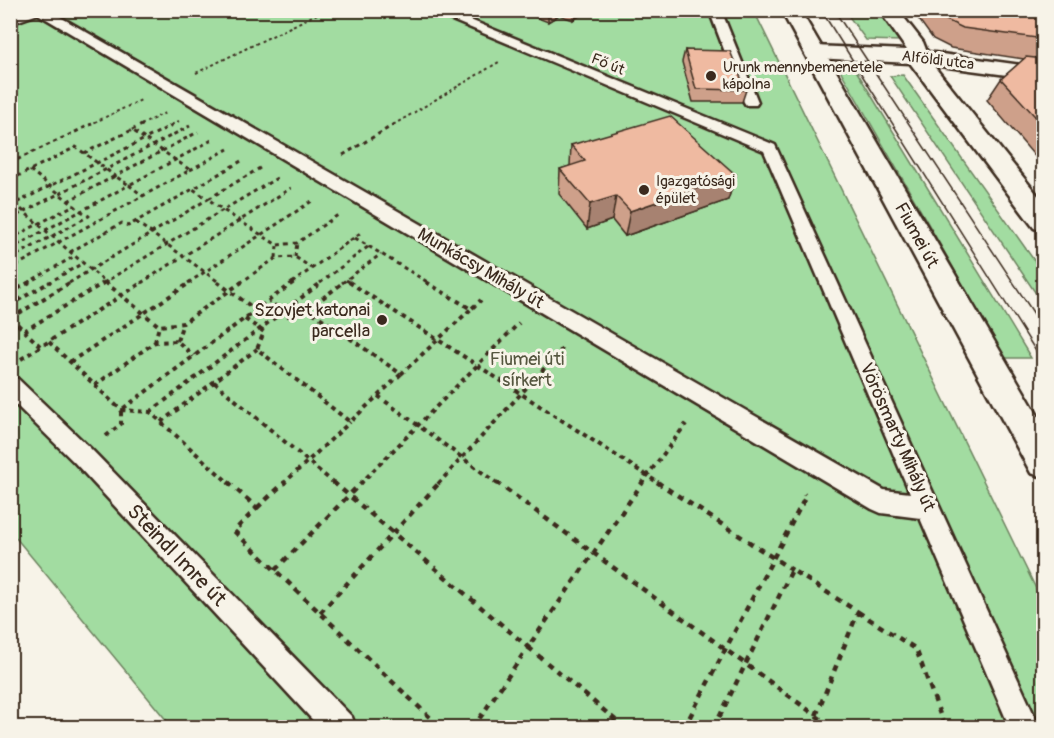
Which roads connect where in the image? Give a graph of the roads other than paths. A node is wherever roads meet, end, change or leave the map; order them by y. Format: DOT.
graph roads {
  1 [pos="434,10"];
  2 [pos="715,10"];
  3 [pos="790,10"];
  4 [pos="888,10"];
  5 [pos="39,11"];
  6 [pos="10,20"];
  7 [pos="814,52"];
  8 [pos="915,56"];
  9 [pos="990,66"];
  10 [pos="1044,74"];
  11 [pos="952,101"];
  12 [pos="751,102"];
  13 [pos="770,148"];
  14 [pos="1044,222"];
  15 [pos="10,385"];
  16 [pos="1044,460"];
  17 [pos="929,507"];
  18 [pos="342,728"];
  19 [pos="1025,728"];
  1 -- 13 [label="lane, Fő út"];
  2 -- 12 [label="lane"];
  3 -- 7 [label="street, Fiumei út"];
  4 -- 8 [label="street"];
  5 -- 6 [label="lane"];
  5 -- 17 [label="lane, Munkácsy Mihály út"];
  7 -- 8 [label="street, Alföldi utca"];
  7 -- 16 [label="street, Fiumei út"];
  8 -- 9 [label="street, Alföldi utca"];
  8 -- 11 [label="street"];
  9 -- 10 [label="street, Alföldi utca"];
  9 -- 11 [label="street, Alföldi utca"];
  11 -- 14 [label="street"];
  13 -- 17 [label="lane, Vörösmarty Mihály út"];
  15 -- 18 [label="lane, Steindl Imre út"];
  17 -- 19 [label="lane, Vörösmarty Mihály út"];
}
